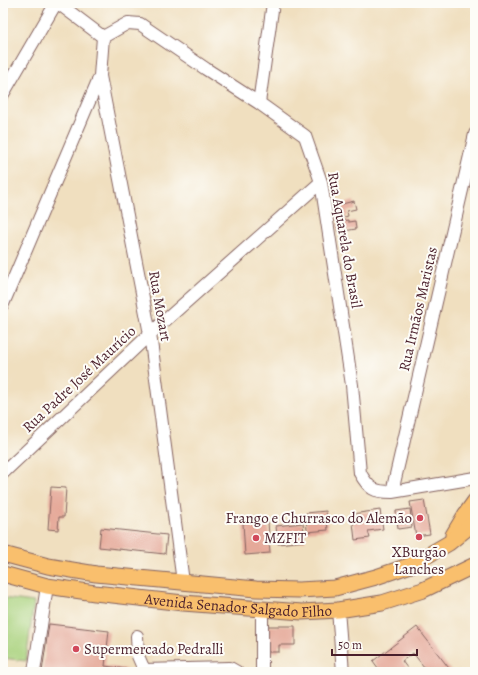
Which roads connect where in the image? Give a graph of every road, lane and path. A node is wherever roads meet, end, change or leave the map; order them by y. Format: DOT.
graph roads {
  1 [pos="57,3"];
  2 [pos="273,3"];
  3 [pos="103,37"];
  4 [pos="100,76"];
  5 [pos="3,94"];
  6 [pos="259,103"];
  7 [pos="475,134"];
  8 [pos="321,182"];
  9 [pos="3,304"];
  10 [pos="150,334"];
  11 [pos="8,462"];
  12 [pos="3,473"];
  13 [pos="475,478"];
  14 [pos="392,492"];
  15 [pos="475,501"];
  16 [pos="475,522"];
  17 [pos="449,543"];
  18 [pos="3,554"];
  19 [pos="473,565"];
  20 [pos="3,574"];
  21 [pos="183,582"];
  22 [pos="46,586"];
  23 [pos="262,610"];
  24 [pos="338,610"];
  25 [pos="137,636"];
  26 [pos="144,671"];
  27 [pos="34,672"];
  28 [pos="237,672"];
  29 [pos="262,672"];
  30 [pos="343,672"];
  1 -- 3 [label="street"];
  1 -- 5 [label="street"];
  2 -- 6 [label="street"];
  3 -- 4 [label="street, Rua Mozart"];
  3 -- 6 [label="street, Rua Aquarela do Brasil"];
  4 -- 9 [label="street"];
  4 -- 10 [label="street, Rua Mozart"];
  6 -- 8 [label="street, Rua Aquarela do Brasil"];
  7 -- 14 [label="street, Rua Irmãos Maristas"];
  8 -- 10 [label="street, Rua Padre José Maurício"];
  8 -- 14 [label="street, Rua Aquarela do Brasil"];
  10 -- 11 [label="street, Rua Padre José Maurício"];
  10 -- 21 [label="street, Rua Mozart"];
  11 -- 12 [label="street, Rua Padre José Maurício"];
  13 -- 14 [label="street, Rua Aquarela do Brasil"];
  15 -- 17 [label="main road"];
  16 -- 17 [label="main road, Avenida Senador Salgado Filho"];
  17 -- 21 [label="main road, Avenida Senador Salgado Filho"];
  18 -- 21 [label="main road, Avenida Senador Salgado Filho"];
  19 -- 24 [label="main road, Avenida Senador Salgado Filho"];
  20 -- 22 [label="main road, Avenida Senador Salgado Filho"];
  22 -- 23 [label="main road, Avenida Senador Salgado Filho"];
  22 -- 27 [label="street"];
  23 -- 24 [label="main road, Avenida Senador Salgado Filho"];
  23 -- 29 [label="street"];
  24 -- 30 [label="street"];
  25 -- 26 [label="street"];
  26 -- 28 [label="street"];
}
